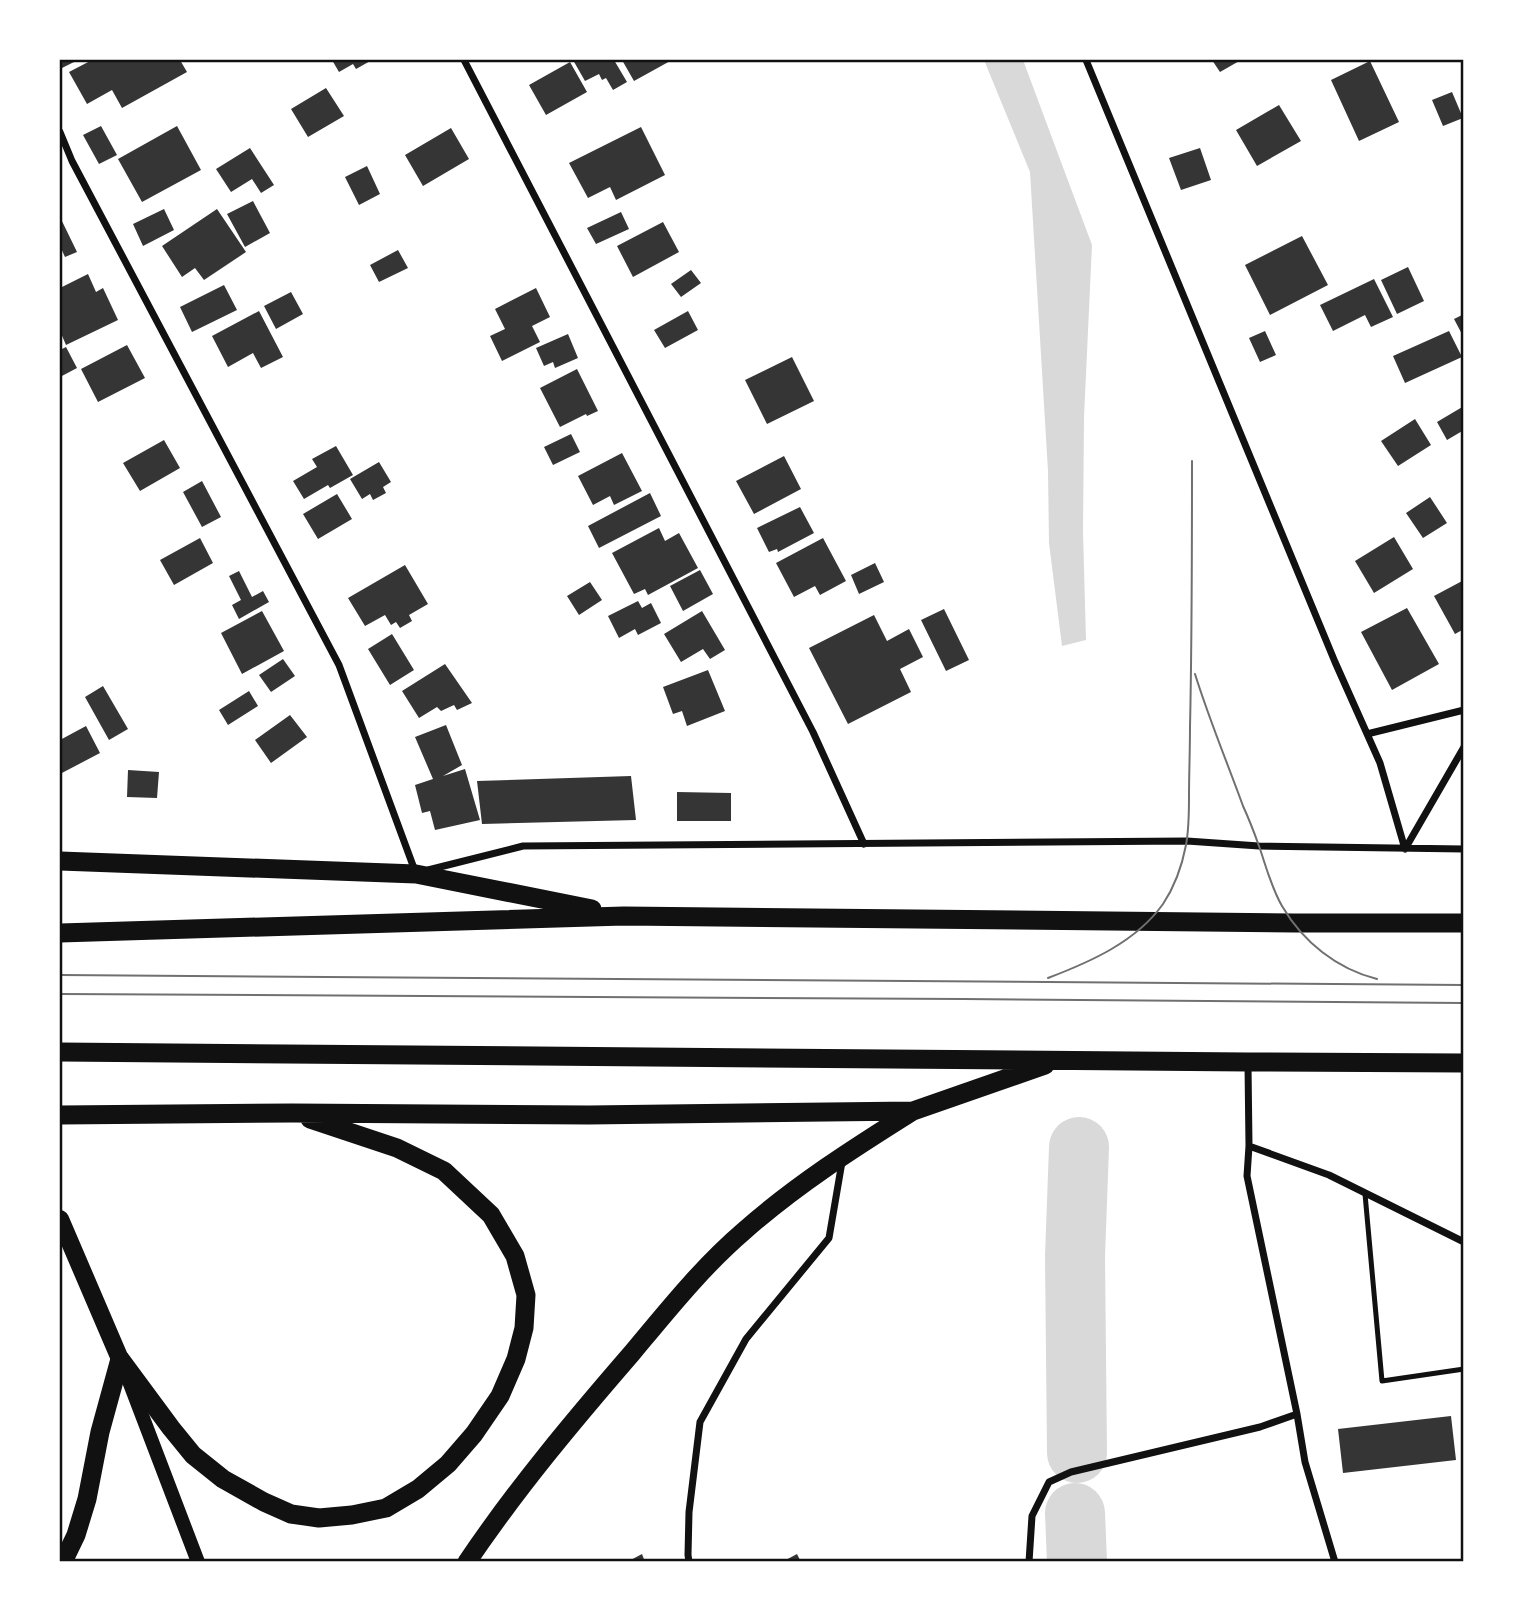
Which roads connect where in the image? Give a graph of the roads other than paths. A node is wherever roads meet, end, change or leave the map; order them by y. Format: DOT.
graph roads {
  1 [pos="464,60"];
  2 [pos="1086,60"];
  3 [pos="60,132"];
  4 [pos="1464,710"];
  5 [pos="1367,734"];
  6 [pos="1464,747"];
  7 [pos="864,844"];
  8 [pos="1405,849"];
  9 [pos="1464,849"];
  10 [pos="60,861"];
  11 [pos="416,874"];
  12 [pos="624,916"];
  13 [pos="1464,923"];
  14 [pos="60,933"];
  15 [pos="60,1052"];
  16 [pos="1059,1060"];
  17 [pos="1248,1062"];
  18 [pos="1464,1063"];
  19 [pos="914,1111"];
  20 [pos="292,1113"];
  21 [pos="60,1115"];
  22 [pos="1249,1146"];
  23 [pos="843,1154"];
  24 [pos="1366,1194"];
  25 [pos="60,1219"];
  26 [pos="1464,1242"];
  27 [pos="120,1359"];
  28 [pos="1464,1369"];
  29 [pos="1297,1414"];
  30 [pos="63,1562"];
  31 [pos="198,1562"];
  32 [pos="467,1562"];
  33 [pos="689,1562"];
  34 [pos="1029,1562"];
  35 [pos="1335,1562"];
  1 -- 7 [label="street"];
  2 -- 5 [label="street"];
  3 -- 11 [label="street"];
  4 -- 5 [label="street"];
  5 -- 8 [label="street"];
  6 -- 8 [label="street"];
  7 -- 8 [label="street"];
  7 -- 11 [label="street"];
  8 -- 9 [label="street"];
  10 -- 11 [label="highway"];
  11 -- 12 [label="highway"];
  12 -- 13 [label="highway"];
  12 -- 14 [label="highway"];
  15 -- 16 [label="highway"];
  16 -- 17 [label="highway"];
  16 -- 19 [label="highway"];
  17 -- 18 [label="highway"];
  17 -- 22 [label="street"];
  19 -- 20 [label="highway"];
  19 -- 23 [label="highway"];
  20 -- 21 [label="highway"];
  20 -- 27 [label="highway"];
  22 -- 24 [label="street"];
  22 -- 29 [label="street"];
  23 -- 32 [label="highway"];
  23 -- 33 [label="street"];
  24 -- 26 [label="street"];
  24 -- 28 [label="lane"];
  25 -- 27 [label="main road"];
  27 -- 30 [label="highway"];
  27 -- 31 [label="main road"];
  29 -- 34 [label="street"];
  29 -- 35 [label="street"];
}
